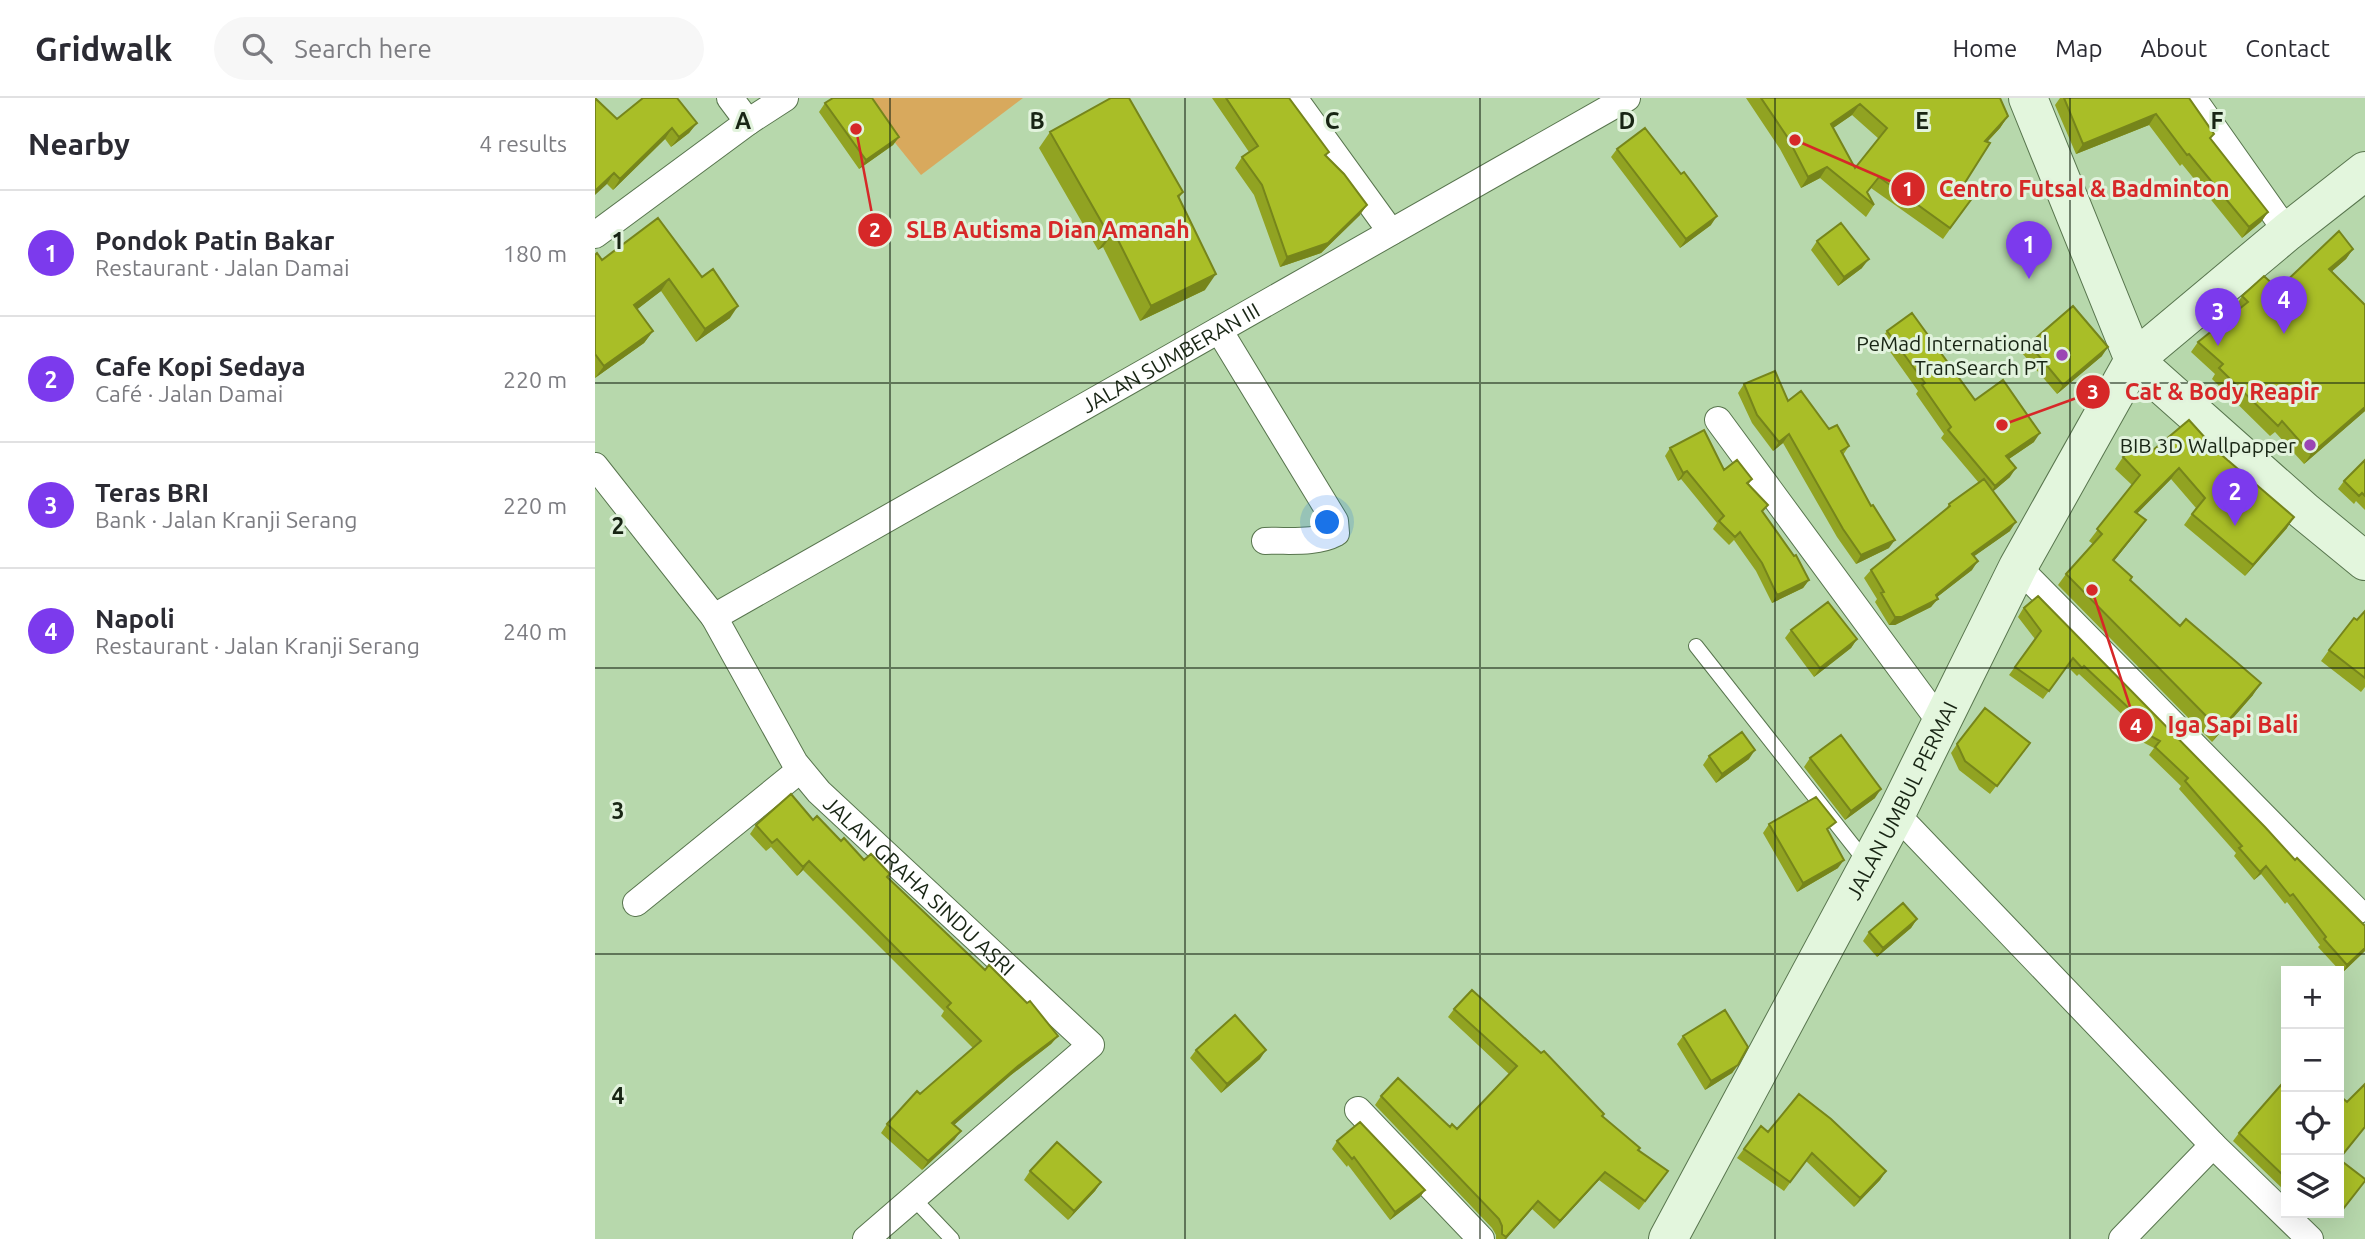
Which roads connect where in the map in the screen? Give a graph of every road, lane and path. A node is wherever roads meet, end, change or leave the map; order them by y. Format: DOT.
graph roads {
  1 [pos="730,98"];
  2 [pos="785,98"];
  3 [pos="1293,98"];
  4 [pos="1627,98"];
  5 [pos="2028,98"];
  6 [pos="1599,105"];
  7 [pos="2199,107"];
  8 [pos="748,122"];
  9 [pos="2365,171"];
  10 [pos="1391,232"];
  11 [pos="2287,232"];
  12 [pos="595,235"];
  13 [pos="1219,330"];
  14 [pos="2134,360"];
  15 [pos="1718,420"];
  16 [pos="595,466"];
  17 [pos="1265,541"];
  18 [pos="2365,561"];
  19 [pos="2018,567"];
  20 [pos="714,617"];
  21 [pos="1696,646"];
  22 [pos="1941,723"];
  23 [pos="800,770"];
  24 [pos="1896,814"];
  25 [pos="1869,866"];
  26 [pos="636,903"];
  27 [pos="2357,911"];
  28 [pos="1358,1110"];
  29 [pos="2213,1145"];
  30 [pos="913,1198"];
  31 [pos="866,1239"];
  32 [pos="951,1239"];
  33 [pos="1481,1239"];
  34 [pos="1668,1239"];
  35 [pos="2122,1239"];
  36 [pos="2310,1239"];
  1 -- 8 [label="street"];
  2 -- 8 [label="street"];
  3 -- 10 [label="street"];
  4 -- 6 [label="street, JALAN SUMBERAN III"];
  5 -- 14 [label="main road"];
  6 -- 10 [label="street, JALAN SUMBERAN III"];
  7 -- 11 [label="street"];
  8 -- 12 [label="street"];
  9 -- 11 [label="main road"];
  10 -- 13 [label="street, JALAN SUMBERAN III"];
  11 -- 14 [label="main road"];
  13 -- 17 [label="street"];
  13 -- 20 [label="street, JALAN SUMBERAN III"];
  14 -- 18 [label="main road"];
  14 -- 19 [label="main road, JALAN UMBUL PERMAI"];
  15 -- 22 [label="street"];
  16 -- 20 [label="street, JALAN GRAHA SINDU ASRI"];
  19 -- 22 [label="main road, JALAN UMBUL PERMAI"];
  19 -- 27 [label="street"];
  20 -- 23 [label="street, JALAN GRAHA SINDU ASRI"];
  21 -- 25 [label="lane"];
  22 -- 24 [label="main road, JALAN UMBUL PERMAI"];
  23 -- 26 [label="street"];
  23 -- 30 [label="street, JALAN GRAHA SINDU ASRI"];
  24 -- 25 [label="main road, JALAN UMBUL PERMAI"];
  24 -- 29 [label="street"];
  25 -- 34 [label="main road, JALAN UMBUL PERMAI"];
  28 -- 33 [label="street"];
  29 -- 35 [label="street"];
  29 -- 36 [label="street"];
  30 -- 31 [label="street, JALAN GRAHA SINDU ASRI"];
  30 -- 32 [label="lane"];
}
